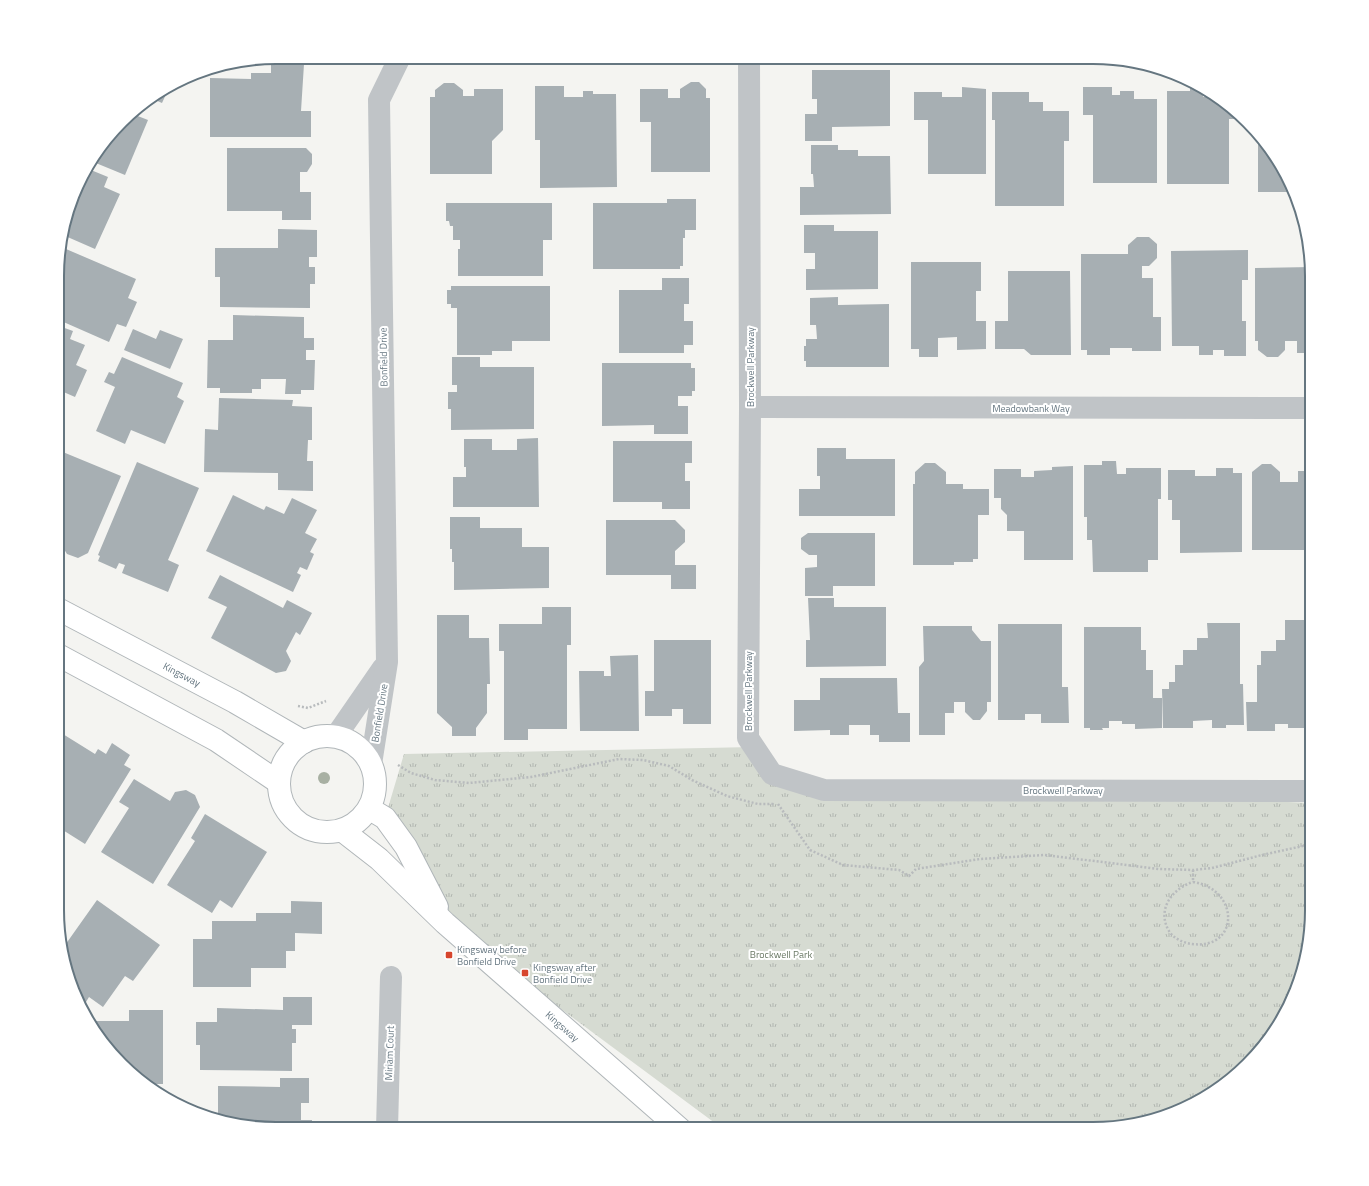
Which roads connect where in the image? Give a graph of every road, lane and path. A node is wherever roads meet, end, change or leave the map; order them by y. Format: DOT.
graph roads {
  1 [pos="397,64"];
  2 [pos="749,64"];
  3 [pos="750,407"];
  4 [pos="1305,408"];
  5 [pos="64,612"];
  6 [pos="64,658"];
  7 [pos="387,662"];
  8 [pos="359,702"];
  9 [pos="296,706"];
  10 [pos="336,736"];
  11 [pos="304,742"];
  12 [pos="396,763"];
  13 [pos="371,764"];
  14 [pos="278,782"];
  15 [pos="1305,791"];
  16 [pos="772,800"];
  17 [pos="778,804"];
  18 [pos="370,809"];
  19 [pos="344,831"];
  20 [pos="1305,845"];
  21 [pos="1193,870"];
  22 [pos="1194,882"];
  23 [pos="445,923"];
  24 [pos="391,976"];
  25 [pos="386,1122"];
  26 [pos="672,1122"];
  1 -- 7 [label="street, Bonfield Drive"];
  2 -- 3 [label="street, Brockwell Parkway"];
  3 -- 4 [label="street, Meadowbank Way"];
  3 -- 15 [label="street, Brockwell Parkway"];
  5 -- 11 [label="main road, Kingsway"];
  6 -- 14 [label="main road"];
  7 -- 8 [label="street, Bonfield Drive"];
  7 -- 13 [label="street, Bonfield Drive"];
  8 -- 9 [label="path"];
  8 -- 10 [label="street, Bonfield Drive"];
  10 -- 11 [label="main road"];
  10 -- 13 [label="main road"];
  11 -- 14 [label="main road"];
  12 -- 17 [label="path"];
  13 -- 18 [label="main road"];
  14 -- 19 [label="main road"];
  16 -- 17 [label="path"];
  17 -- 21 [label="path"];
  18 -- 19 [label="main road"];
  18 -- 23 [label="main road, Kingsway"];
  19 -- 23 [label="main road, Kingsway"];
  20 -- 21 [label="path"];
  21 -- 22 [label="path"];
  22 -- 22 [label="path"];
  23 -- 26 [label="main road, Kingsway"];
  24 -- 25 [label="street, Miriam Court"];
}
